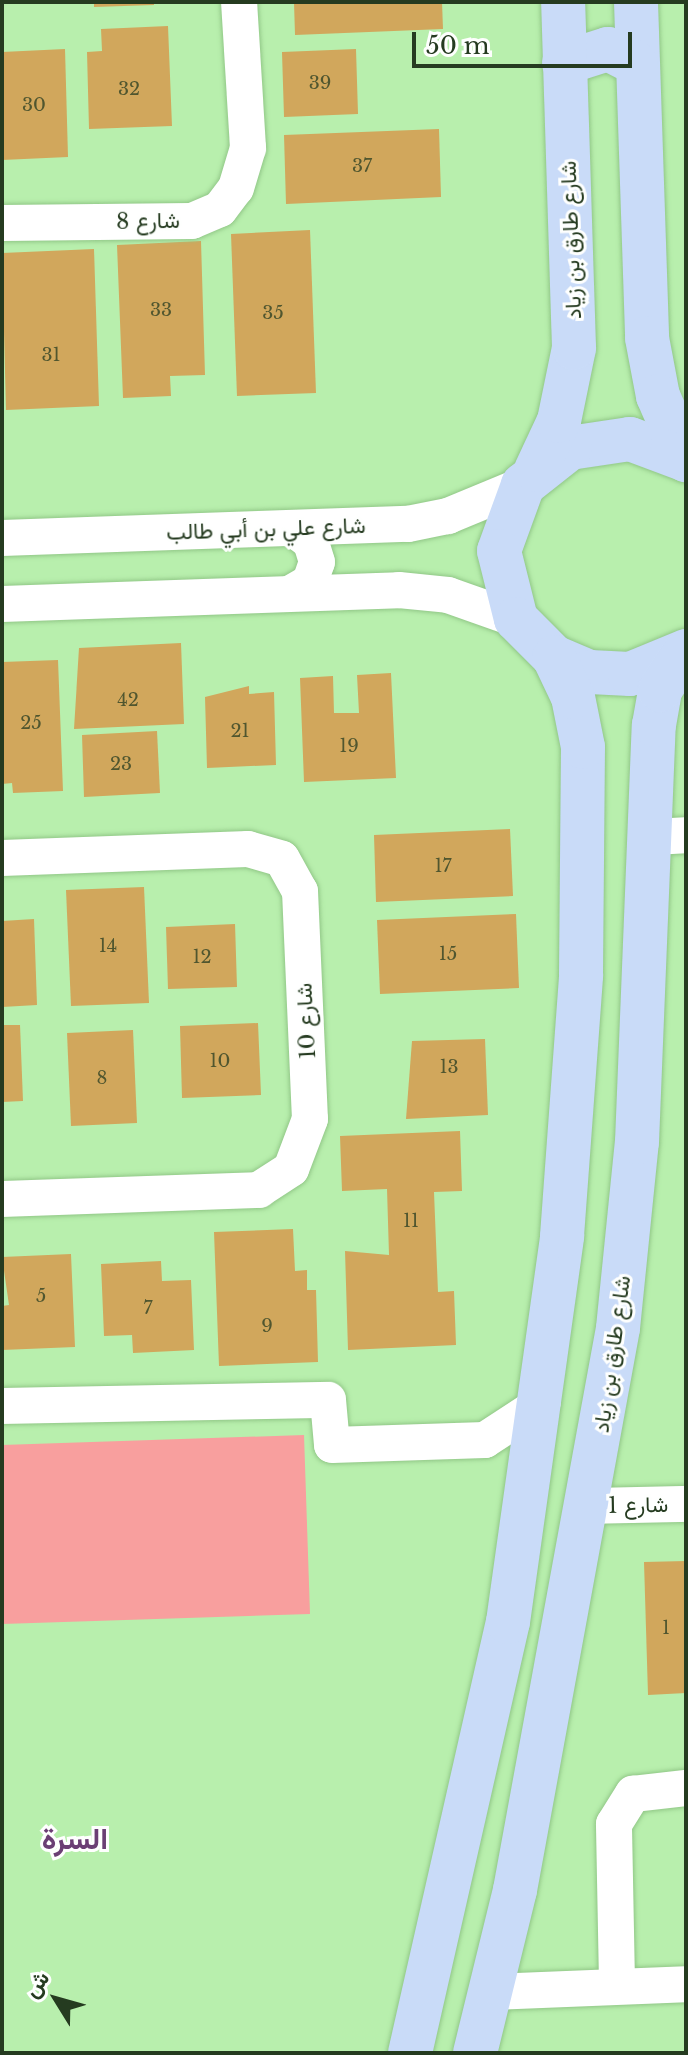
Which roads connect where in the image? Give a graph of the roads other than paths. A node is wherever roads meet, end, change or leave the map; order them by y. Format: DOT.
graph roads {
  1 [pos="239,2"];
  2 [pos="636,3"];
  3 [pos="564,5"];
  4 [pos="564,63"];
  5 [pos="636,63"];
  6 [pos="2,223"];
  7 [pos="686,460"];
  8 [pos="529,478"];
  9 [pos="294,529"];
  10 [pos="2,538"];
  11 [pos="291,593"];
  12 [pos="2,604"];
  13 [pos="516,619"];
  14 [pos="686,652"];
  15 [pos="554,657"];
  16 [pos="669,836"];
  17 [pos="2,858"];
  18 [pos="572,1133"];
  19 [pos="637,1142"];
  20 [pos="2,1199"];
  21 [pos="562,1236"];
  22 [pos="628,1243"];
  23 [pos="543,1402"];
  24 [pos="2,1406"];
  25 [pos="686,1504"];
  26 [pos="589,1506"];
  27 [pos="686,1788"];
  28 [pos="617,1983"];
  29 [pos="686,1984"];
  30 [pos="491,1992"];
  31 [pos="410,2053"];
  32 [pos="475,2053"];
  1 -- 6 [label="street, شارع 8"];
  2 -- 3 [label="main road"];
  2 -- 5 [label="main road"];
  3 -- 4 [label="main road, شارع طارق بن زياد"];
  4 -- 5 [label="main road"];
  4 -- 8 [label="main road, شارع طارق بن زياد"];
  5 -- 7 [label="main road"];
  7 -- 8 [label="main road"];
  8 -- 9 [label="street, شارع علي بن أبي طالب"];
  8 -- 13 [label="main road, شارع طارق بن زياد"];
  9 -- 10 [label="street, شارع علي بن أبي طالب"];
  9 -- 11 [label="street"];
  11 -- 12 [label="street"];
  11 -- 13 [label="street"];
  13 -- 15 [label="main road"];
  14 -- 15 [label="main road"];
  14 -- 16 [label="main road, شارع طارق بن زياد"];
  15 -- 18 [label="main road"];
  16 -- 19 [label="main road, شارع طارق بن زياد"];
  17 -- 20 [label="street, شارع 10"];
  18 -- 19 [label="main road"];
  18 -- 21 [label="main road"];
  19 -- 22 [label="main road, شارع طارق بن زياد"];
  21 -- 22 [label="main road"];
  21 -- 23 [label="main road"];
  22 -- 26 [label="main road, شارع طارق بن زياد"];
  23 -- 24 [label="street"];
  23 -- 31 [label="main road"];
  25 -- 26 [label="street, شارع 1"];
  26 -- 30 [label="main road, شارع طارق بن زياد"];
  27 -- 28 [label="street"];
  28 -- 29 [label="street"];
  28 -- 30 [label="street"];
  30 -- 32 [label="main road, شارع طارق بن زياد"];
}
